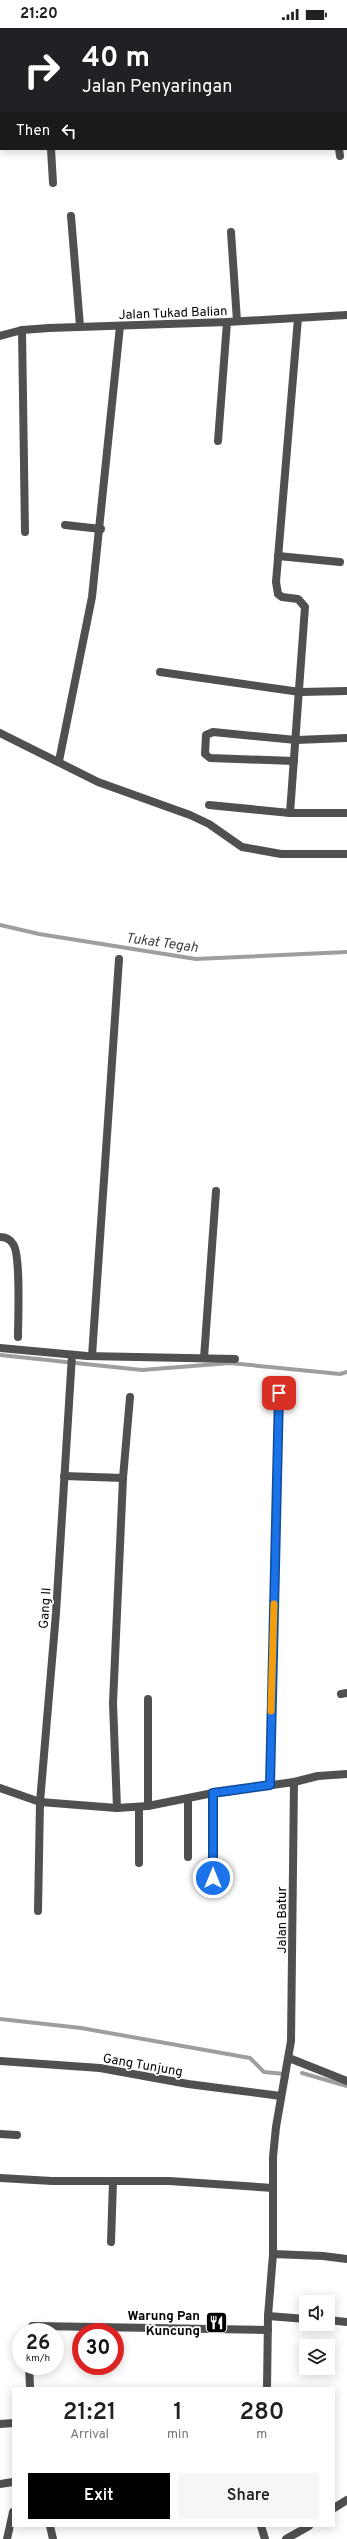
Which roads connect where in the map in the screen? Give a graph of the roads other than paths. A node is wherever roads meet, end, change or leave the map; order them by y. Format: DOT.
graph roads {
  1 [pos="51,150"];
  2 [pos="53,184"];
  3 [pos="71,216"];
  4 [pos="231,232"];
  5 [pos="347,315"];
  6 [pos="298,318"];
  7 [pos="227,322"];
  8 [pos="237,322"];
  9 [pos="80,326"];
  10 [pos="120,326"];
  11 [pos="22,330"];
  12 [pos="0,336"];
  13 [pos="218,441"];
  14 [pos="65,525"];
  15 [pos="101,529"];
  16 [pos="25,532"];
  17 [pos="278,556"];
  18 [pos="340,562"];
  19 [pos="160,672"];
  20 [pos="300,692"];
  21 [pos="347,692"];
  22 [pos="0,733"];
  23 [pos="347,738"];
  24 [pos="296,740"];
  25 [pos="59,761"];
  26 [pos="294,761"];
  27 [pos="209,805"];
  28 [pos="290,813"];
  29 [pos="347,813"];
  30 [pos="347,854"];
  31 [pos="119,959"];
  32 [pos="216,1192"];
  33 [pos="0,1237"];
  34 [pos="18,1337"];
  35 [pos="0,1348"];
  36 [pos="92,1356"];
  37 [pos="204,1358"];
  38 [pos="235,1359"];
  39 [pos="71,1361"];
  40 [pos="279,1393"];
  41 [pos="130,1396"];
  42 [pos="64,1476"];
  43 [pos="123,1478"];
  44 [pos="148,1699"];
  45 [pos="347,1774"];
  46 [pos="294,1782"];
  47 [pos="270,1785"];
  48 [pos="0,1788"];
  49 [pos="213,1793"];
  50 [pos="188,1799"];
  51 [pos="40,1802"];
  52 [pos="148,1806"];
  53 [pos="139,1807"];
  54 [pos="117,1808"];
  55 [pos="188,1857"];
  56 [pos="138,1863"];
  57 [pos="213,1878"];
  58 [pos="38,1911"];
  59 [pos="289,2058"];
  60 [pos="0,2061"];
  61 [pos="347,2081"];
  62 [pos="281,2096"];
  63 [pos="0,2134"];
  64 [pos="17,2135"];
  65 [pos="0,2178"];
  66 [pos="113,2181"];
  67 [pos="273,2188"];
  68 [pos="111,2242"];
  69 [pos="273,2254"];
  70 [pos="347,2259"];
  71 [pos="268,2316"];
  72 [pos="299,2318"];
  73 [pos="335,2321"];
  74 [pos="347,2322"];
  75 [pos="64,2326"];
  76 [pos="268,2330"];
  77 [pos="29,2375"];
  78 [pos="30,2386"];
  79 [pos="267,2387"];
  80 [pos="12,2423"];
  81 [pos="0,2424"];
  82 [pos="12,2482"];
  83 [pos="0,2484"];
  84 [pos="347,2500"];
  85 [pos="335,2507"];
  86 [pos="12,2516"];
  87 [pos="50,2527"];
  88 [pos="260,2527"];
  89 [pos="307,2527"];
  90 [pos="7,2539"];
  91 [pos="53,2539"];
  92 [pos="264,2539"];
  93 [pos="286,2539"];
  1 -- 2 [label="street"];
  3 -- 9 [label="street"];
  4 -- 8 [label="street"];
  5 -- 6 [label="street, Jalan Tukad Balian"];
  6 -- 8 [label="street, Jalan Tukad Balian"];
  6 -- 17 [label="street"];
  7 -- 8 [label="street, Jalan Tukad Balian"];
  7 -- 10 [label="street, Jalan Tukad Balian"];
  7 -- 13 [label="street"];
  9 -- 10 [label="street, Jalan Tukad Balian"];
  9 -- 11 [label="street, Jalan Tukad Balian"];
  10 -- 15 [label="street"];
  11 -- 12 [label="street, Jalan Tukad Balian"];
  11 -- 16 [label="street"];
  14 -- 15 [label="street"];
  15 -- 25 [label="street"];
  17 -- 18 [label="street"];
  17 -- 20 [label="street"];
  19 -- 20 [label="street"];
  20 -- 21 [label="street"];
  20 -- 24 [label="street"];
  22 -- 25 [label="street"];
  23 -- 24 [label="street"];
  24 -- 26 [label="street"];
  24 -- 26 [label="street"];
  25 -- 30 [label="street"];
  26 -- 28 [label="street"];
  27 -- 28 [label="street"];
  28 -- 29 [label="street"];
  31 -- 36 [label="street"];
  32 -- 37 [label="street"];
  33 -- 34 [label="street"];
  35 -- 39 [label="street"];
  36 -- 37 [label="street"];
  36 -- 39 [label="street"];
  37 -- 38 [label="street"];
  39 -- 42 [label="street, Gang II"];
  40 -- 47 [label="street"];
  41 -- 43 [label="street"];
  42 -- 43 [label="street"];
  42 -- 51 [label="street, Gang II"];
  43 -- 54 [label="street"];
  44 -- 52 [label="street"];
  45 -- 46 [label="street"];
  46 -- 47 [label="street"];
  46 -- 59 [label="street, Jalan Batur"];
  47 -- 49 [label="street"];
  48 -- 51 [label="street"];
  49 -- 50 [label="street"];
  49 -- 57 [label="street"];
  50 -- 52 [label="street"];
  50 -- 55 [label="street"];
  51 -- 54 [label="street"];
  51 -- 58 [label="street, Gang II"];
  52 -- 53 [label="street"];
  53 -- 54 [label="street"];
  53 -- 56 [label="street"];
  59 -- 61 [label="street"];
  59 -- 62 [label="street, Jalan Batur"];
  60 -- 62 [label="street, Gang Tunjung"];
  62 -- 67 [label="street, Jalan Batur"];
  63 -- 64 [label="street"];
  65 -- 66 [label="street"];
  66 -- 67 [label="street"];
  66 -- 68 [label="street"];
  67 -- 69 [label="street, Jalan Batur"];
  69 -- 70 [label="street"];
  69 -- 71 [label="street, Jalan Batur"];
  71 -- 72 [label="street"];
  71 -- 76 [label="street, Jalan Batur"];
  73 -- 74 [label="street"];
  75 -- 76 [label="street"];
  76 -- 79 [label="street, Jalan Batur"];
  77 -- 78 [label="street"];
  80 -- 81 [label="street"];
  82 -- 83 [label="street"];
  84 -- 85 [label="street"];
  86 -- 90 [label="street"];
  87 -- 91 [label="street"];
  88 -- 92 [label="street"];
  89 -- 93 [label="street"];
}
